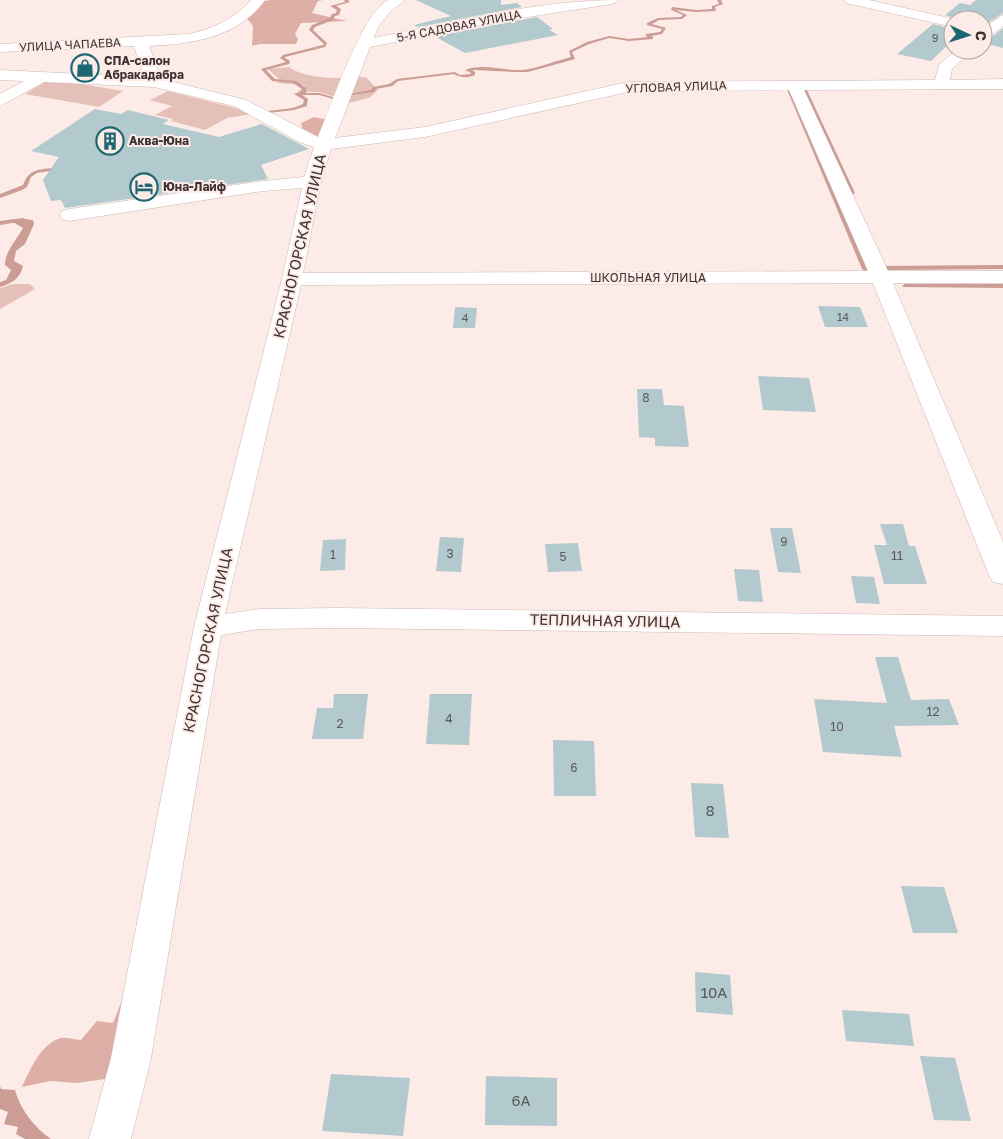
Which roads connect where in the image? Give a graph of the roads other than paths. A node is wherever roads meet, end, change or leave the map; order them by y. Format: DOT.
graph roads {
  1 [pos="258,0"];
  2 [pos="398,0"];
  3 [pos="612,0"];
  4 [pos="850,0"];
  5 [pos="943,21"];
  6 [pos="140,42"];
  7 [pos="365,44"];
  8 [pos="0,48"];
  9 [pos="953,60"];
  10 [pos="121,64"];
  11 [pos="0,75"];
  12 [pos="43,76"];
  13 [pos="154,80"];
  14 [pos="942,84"];
  15 [pos="1003,84"];
  16 [pos="794,85"];
  17 [pos="0,101"];
  18 [pos="324,145"];
  19 [pos="312,182"];
  20 [pos="70,215"];
  21 [pos="1003,276"];
  22 [pos="879,277"];
  23 [pos="292,279"];
  24 [pos="1003,575"];
  25 [pos="1003,626"];
  26 [pos="208,627"];
  27 [pos="112,1131"];
  1 -- 6 [label="street, УЛИЦА ЧАПАЕВА"];
  2 -- 7 [label="street, КРАСНОГОРСКАЯ УЛИЦА"];
  3 -- 7 [label="street, 5-Я САДОВАЯ УЛИЦА"];
  4 -- 5 [label="street"];
  6 -- 8 [label="street, УЛИЦА ЧАПАЕВА"];
  6 -- 13 [label="street"];
  7 -- 18 [label="street, КРАСНОГОРСКАЯ УЛИЦА"];
  9 -- 14 [label="street"];
  10 -- 13 [label="street"];
  11 -- 12 [label="street"];
  12 -- 13 [label="street"];
  12 -- 17 [label="street"];
  13 -- 18 [label="street"];
  14 -- 15 [label="street, УГЛОВАЯ УЛИЦА"];
  14 -- 16 [label="street, УГЛОВАЯ УЛИЦА"];
  16 -- 18 [label="street, УГЛОВАЯ УЛИЦА"];
  16 -- 22 [label="street"];
  18 -- 19 [label="street, КРАСНОГОРСКАЯ УЛИЦА"];
  19 -- 20 [label="street"];
  19 -- 23 [label="street, КРАСНОГОРСКАЯ УЛИЦА"];
  21 -- 22 [label="street, ШКОЛЬНАЯ УЛИЦА"];
  22 -- 23 [label="street, ШКОЛЬНАЯ УЛИЦА"];
  22 -- 24 [label="street"];
  23 -- 26 [label="street, КРАСНОГОРСКАЯ УЛИЦА"];
  25 -- 26 [label="street, ТЕПЛИЧНАЯ УЛИЦА"];
  26 -- 27 [label="street, КРАСНОГОРСКАЯ УЛИЦА"];
}
